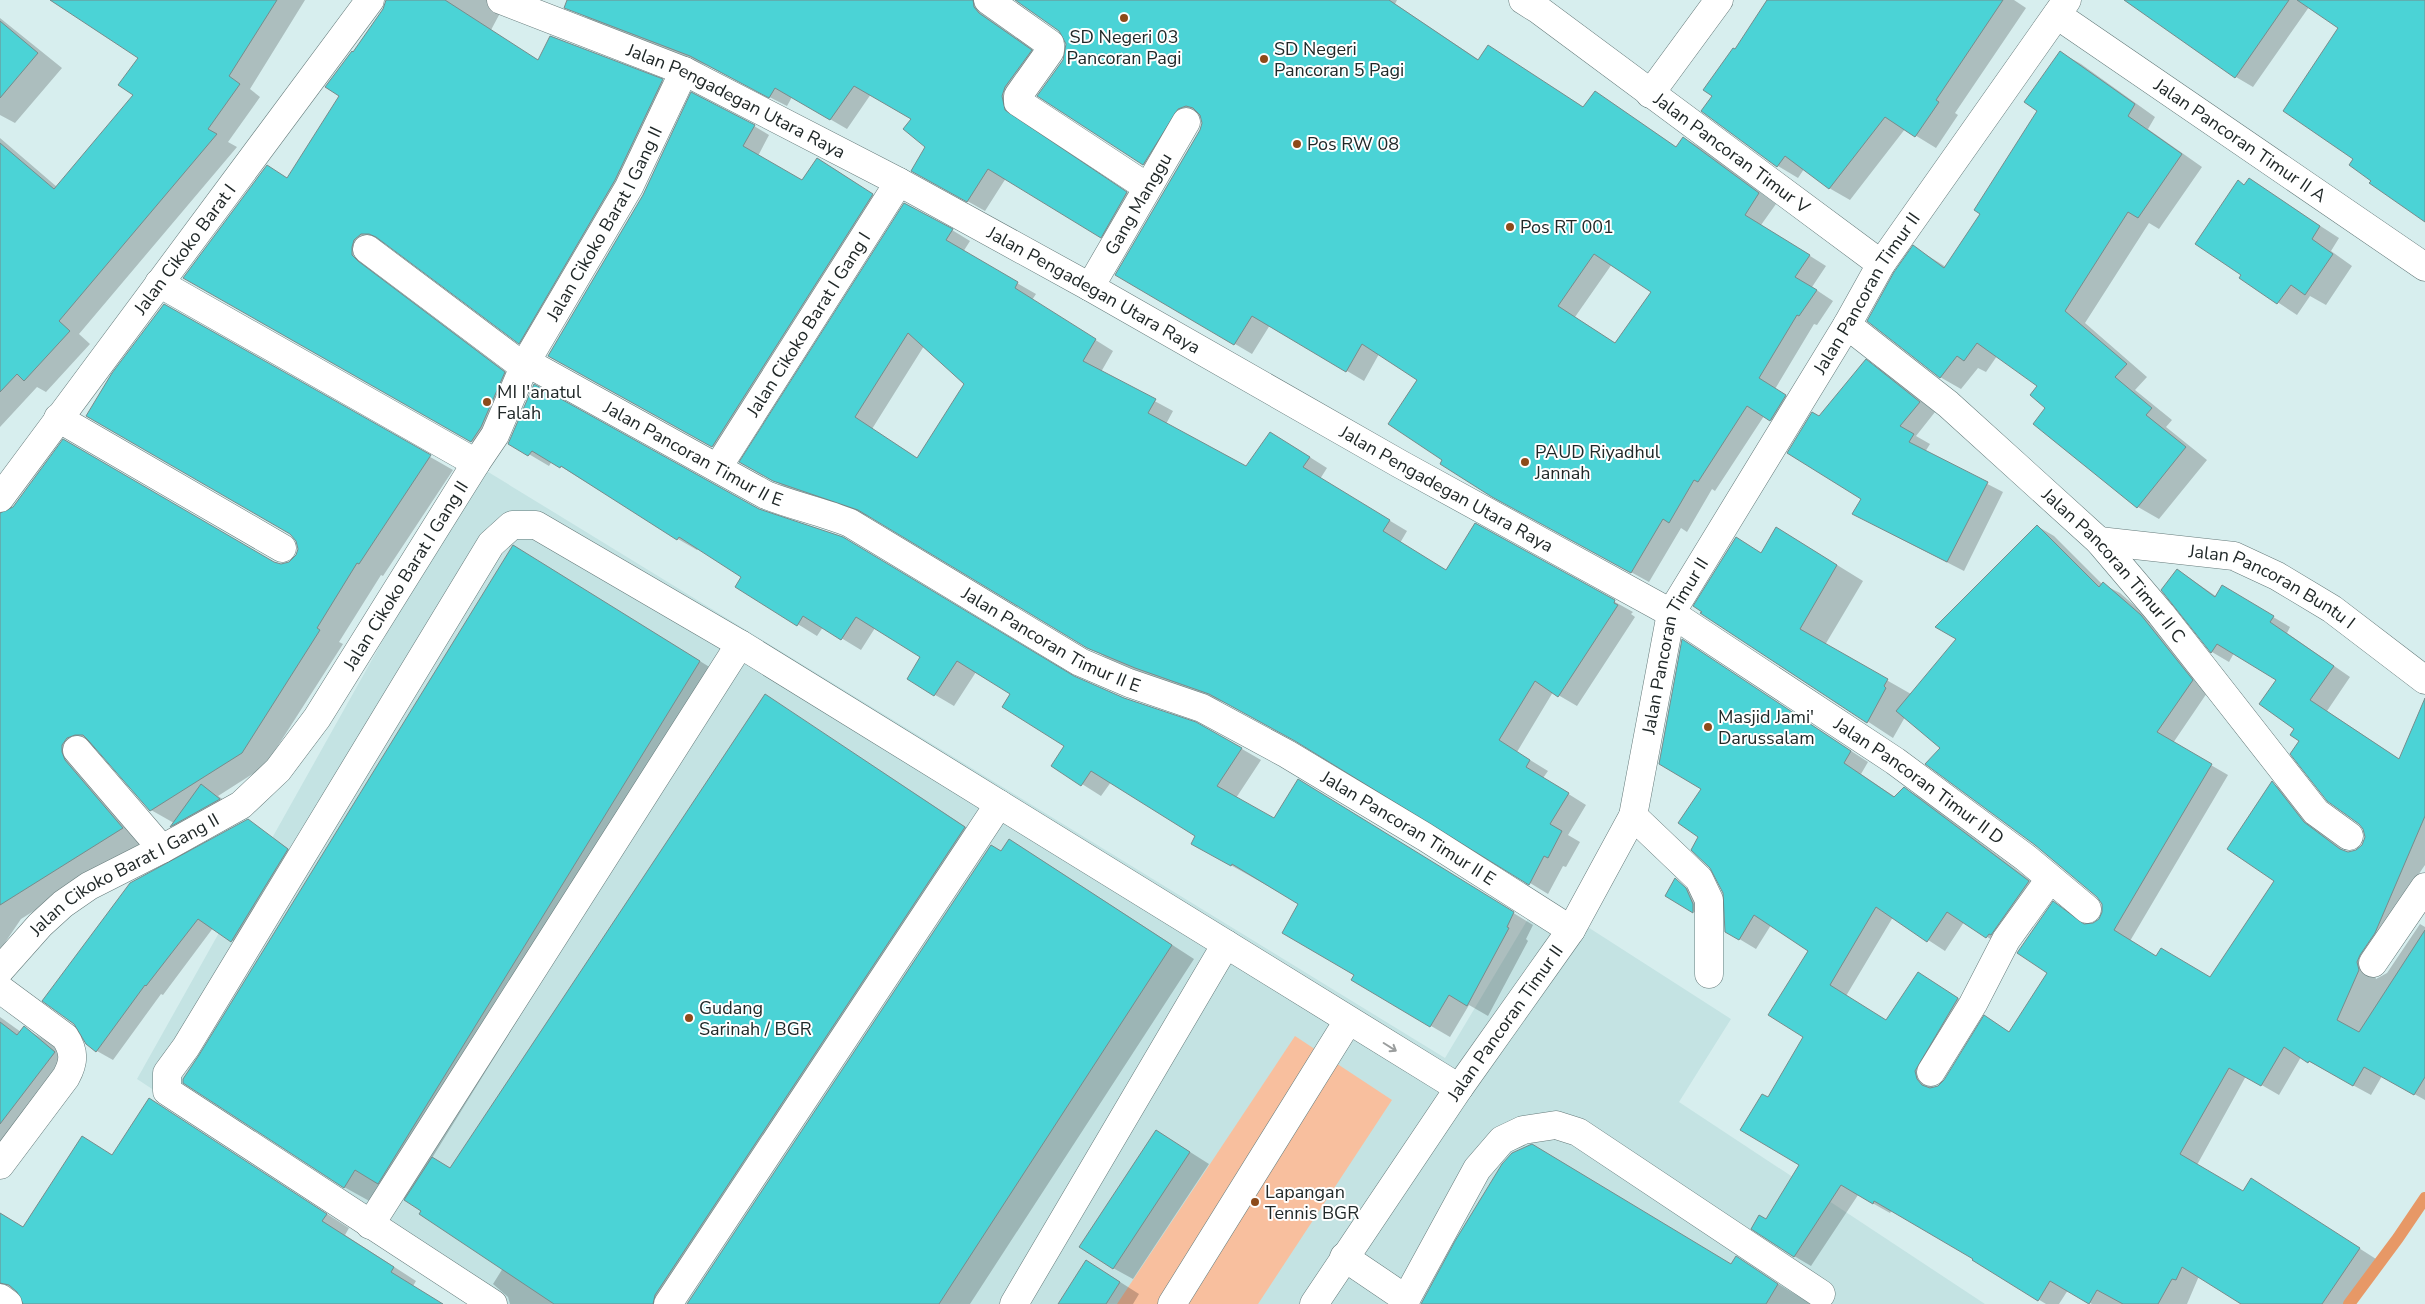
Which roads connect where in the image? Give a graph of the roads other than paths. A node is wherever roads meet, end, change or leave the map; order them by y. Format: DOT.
graph roads {
  1 [pos="370,0"];
  2 [pos="501,0"];
  3 [pos="988,0"];
  4 [pos="1523,0"];
  5 [pos="1719,0"];
  6 [pos="2062,8"];
  7 [pos="684,71"];
  8 [pos="1650,94"];
  9 [pos="1186,122"];
  10 [pos="899,182"];
  11 [pos="1146,187"];
  12 [pos="367,249"];
  13 [pos="1881,264"];
  14 [pos="2425,267"];
  15 [pos="159,283"];
  16 [pos="1090,287"];
  17 [pos="1847,326"];
  18 [pos="525,364"];
  19 [pos="58,418"];
  20 [pos="476,463"];
  21 [pos="718,467"];
  22 [pos="0,498"];
  23 [pos="2099,540"];
  24 [pos="282,548"];
  25 [pos="1671,613"];
  26 [pos="740,644"];
  27 [pos="2425,680"];
  28 [pos="77,750"];
  29 [pos="999,804"];
  30 [pos="1633,816"];
  31 [pos="2350,836"];
  32 [pos="162,849"];
  33 [pos="2050,879"];
  34 [pos="2425,887"];
  35 [pos="2087,909"];
  36 [pos="1571,930"];
  37 [pos="1226,944"];
  38 [pos="2373,963"];
  39 [pos="0,970"];
  40 [pos="1709,974"];
  41 [pos="0,989"];
  42 [pos="1348,1021"];
  43 [pos="1931,1072"];
  44 [pos="1459,1088"];
  45 [pos="0,1165"];
  46 [pos="370,1224"];
  47 [pos="1344,1257"];
  48 [pos="1821,1294"];
  49 [pos="0,1298"];
  50 [pos="1406,1301"];
  51 [pos="8,1304"];
  52 [pos="493,1304"];
  53 [pos="668,1304"];
  54 [pos="1014,1304"];
  55 [pos="1172,1304"];
  56 [pos="1314,1304"];
  1 -- 15 [label="street, Jalan Cikoko Barat I"];
  2 -- 7 [label="street, Jalan Pengadegan Utara Raya"];
  3 -- 11 [label="street"];
  4 -- 8 [label="street"];
  5 -- 8 [label="street, Jalan Pancoran Timur V"];
  6 -- 13 [label="street, Jalan Pancoran Timur II"];
  6 -- 14 [label="street, Jalan Pancoran Timur II A"];
  7 -- 10 [label="street, Jalan Pengadegan Utara Raya"];
  7 -- 18 [label="street, Jalan Cikoko Barat I Gang II"];
  8 -- 13 [label="street, Jalan Pancoran Timur V"];
  9 -- 11 [label="street, Gang Manggu"];
  10 -- 16 [label="street, Jalan Pengadegan Utara Raya"];
  10 -- 21 [label="street, Jalan Cikoko Barat I Gang I"];
  11 -- 16 [label="street, Gang Manggu"];
  12 -- 18 [label="street, Jalan Pancoran Timur II E"];
  13 -- 17 [label="street, Jalan Pancoran Timur II"];
  15 -- 19 [label="street, Jalan Cikoko Barat I"];
  15 -- 20 [label="street"];
  16 -- 25 [label="street, Jalan Pengadegan Utara Raya"];
  17 -- 23 [label="street, Jalan Pancoran Timur II C"];
  17 -- 25 [label="street, Jalan Pancoran Timur II"];
  18 -- 20 [label="street, Jalan Cikoko Barat I Gang II"];
  18 -- 21 [label="street, Jalan Pancoran Timur II E"];
  19 -- 22 [label="street, Jalan Cikoko Barat I"];
  19 -- 24 [label="street"];
  20 -- 32 [label="street, Jalan Cikoko Barat I Gang II"];
  21 -- 36 [label="street, Jalan Pancoran Timur II E"];
  23 -- 27 [label="street, Jalan Pancoran Buntu I"];
  23 -- 31 [label="street, Jalan Pancoran Timur II C"];
  25 -- 30 [label="street, Jalan Pancoran Timur II"];
  25 -- 33 [label="street, Jalan Pancoran Timur II D"];
  26 -- 29 [label="street"];
  26 -- 46 [label="street"];
  26 -- 46 [label="street"];
  28 -- 32 [label="street"];
  29 -- 37 [label="street"];
  29 -- 53 [label="street"];
  30 -- 36 [label="street, Jalan Pancoran Timur II"];
  30 -- 40 [label="street"];
  32 -- 39 [label="street, Jalan Cikoko Barat I Gang II"];
  33 -- 35 [label="street, Jalan Pancoran Timur II D"];
  33 -- 43 [label="street"];
  34 -- 38 [label="street"];
  36 -- 44 [label="street, Jalan Pancoran Timur II"];
  37 -- 42 [label="street"];
  37 -- 54 [label="street"];
  41 -- 45 [label="street"];
  42 -- 44 [label="street, one-way"];
  42 -- 55 [label="street"];
  44 -- 47 [label="street, Jalan Pancoran Timur II"];
  46 -- 52 [label="street"];
  47 -- 50 [label="street"];
  47 -- 56 [label="street, Jalan Pancoran Timur II"];
  48 -- 50 [label="street"];
  49 -- 51 [label="street"];
}
